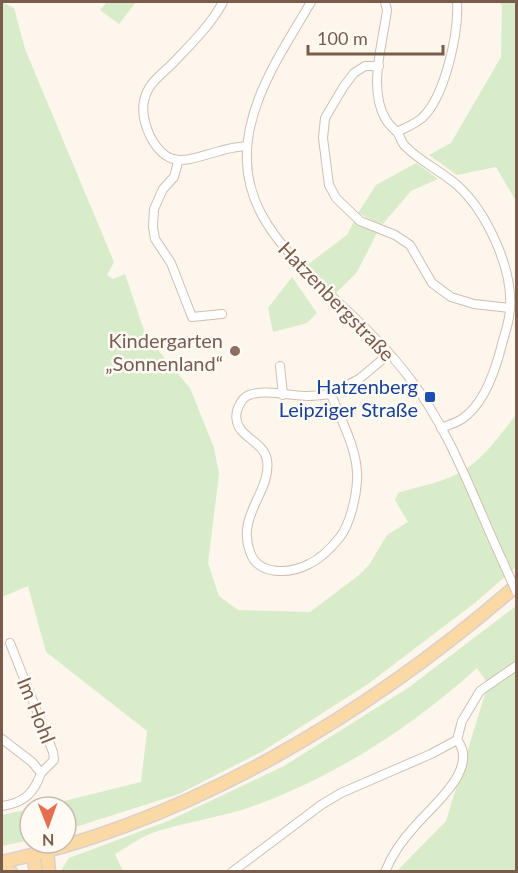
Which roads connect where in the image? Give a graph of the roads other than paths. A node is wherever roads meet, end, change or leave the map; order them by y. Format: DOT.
graph roads {
  1 [pos="224,2"];
  2 [pos="311,2"];
  3 [pos="385,2"];
  4 [pos="457,2"];
  5 [pos="379,66"];
  6 [pos="397,132"];
  7 [pos="247,146"];
  8 [pos="178,162"];
  9 [pos="510,308"];
  10 [pos="222,314"];
  11 [pos="389,354"];
  12 [pos="280,366"];
  13 [pos="331,394"];
  14 [pos="283,395"];
  15 [pos="441,428"];
  16 [pos="516,586"];
  17 [pos="516,591"];
  18 [pos="10,643"];
  19 [pos="516,666"];
  20 [pos="2,739"];
  21 [pos="457,740"];
  22 [pos="41,773"];
  23 [pos="2,806"];
  24 [pos="78,840"];
  25 [pos="33,855"];
  26 [pos="47,855"];
  27 [pos="2,862"];
  28 [pos="2,869"];
  29 [pos="11,872"];
  30 [pos="36,872"];
  31 [pos="49,872"];
  32 [pos="232,872"];
  33 [pos="385,872"];
  1 -- 8 [label="street"];
  2 -- 7 [label="street, Hatzenbergstraße"];
  3 -- 5 [label="street"];
  4 -- 6 [label="street"];
  5 -- 6 [label="street"];
  5 -- 9 [label="street"];
  6 -- 9 [label="street"];
  7 -- 8 [label="street"];
  7 -- 11 [label="street, Hatzenbergstraße"];
  8 -- 10 [label="street"];
  9 -- 15 [label="street"];
  11 -- 13 [label="street"];
  11 -- 15 [label="street, Hatzenbergstraße"];
  12 -- 14 [label="street"];
  13 -- 14 [label="street"];
  13 -- 14 [label="street"];
  15 -- 17 [label="street, Hatzenbergstraße, bridge"];
  16 -- 24 [label="main road"];
  18 -- 22 [label="street, Im Hohl"];
  19 -- 21 [label="street"];
  20 -- 22 [label="street, Im Hohl"];
  21 -- 32 [label="street"];
  21 -- 33 [label="street"];
  22 -- 23 [label="street, Im Hohl"];
  25 -- 27 [label="main road"];
  25 -- 30 [label="main road"];
  26 -- 31 [label="main road"];
  28 -- 29 [label="main road"];
}
